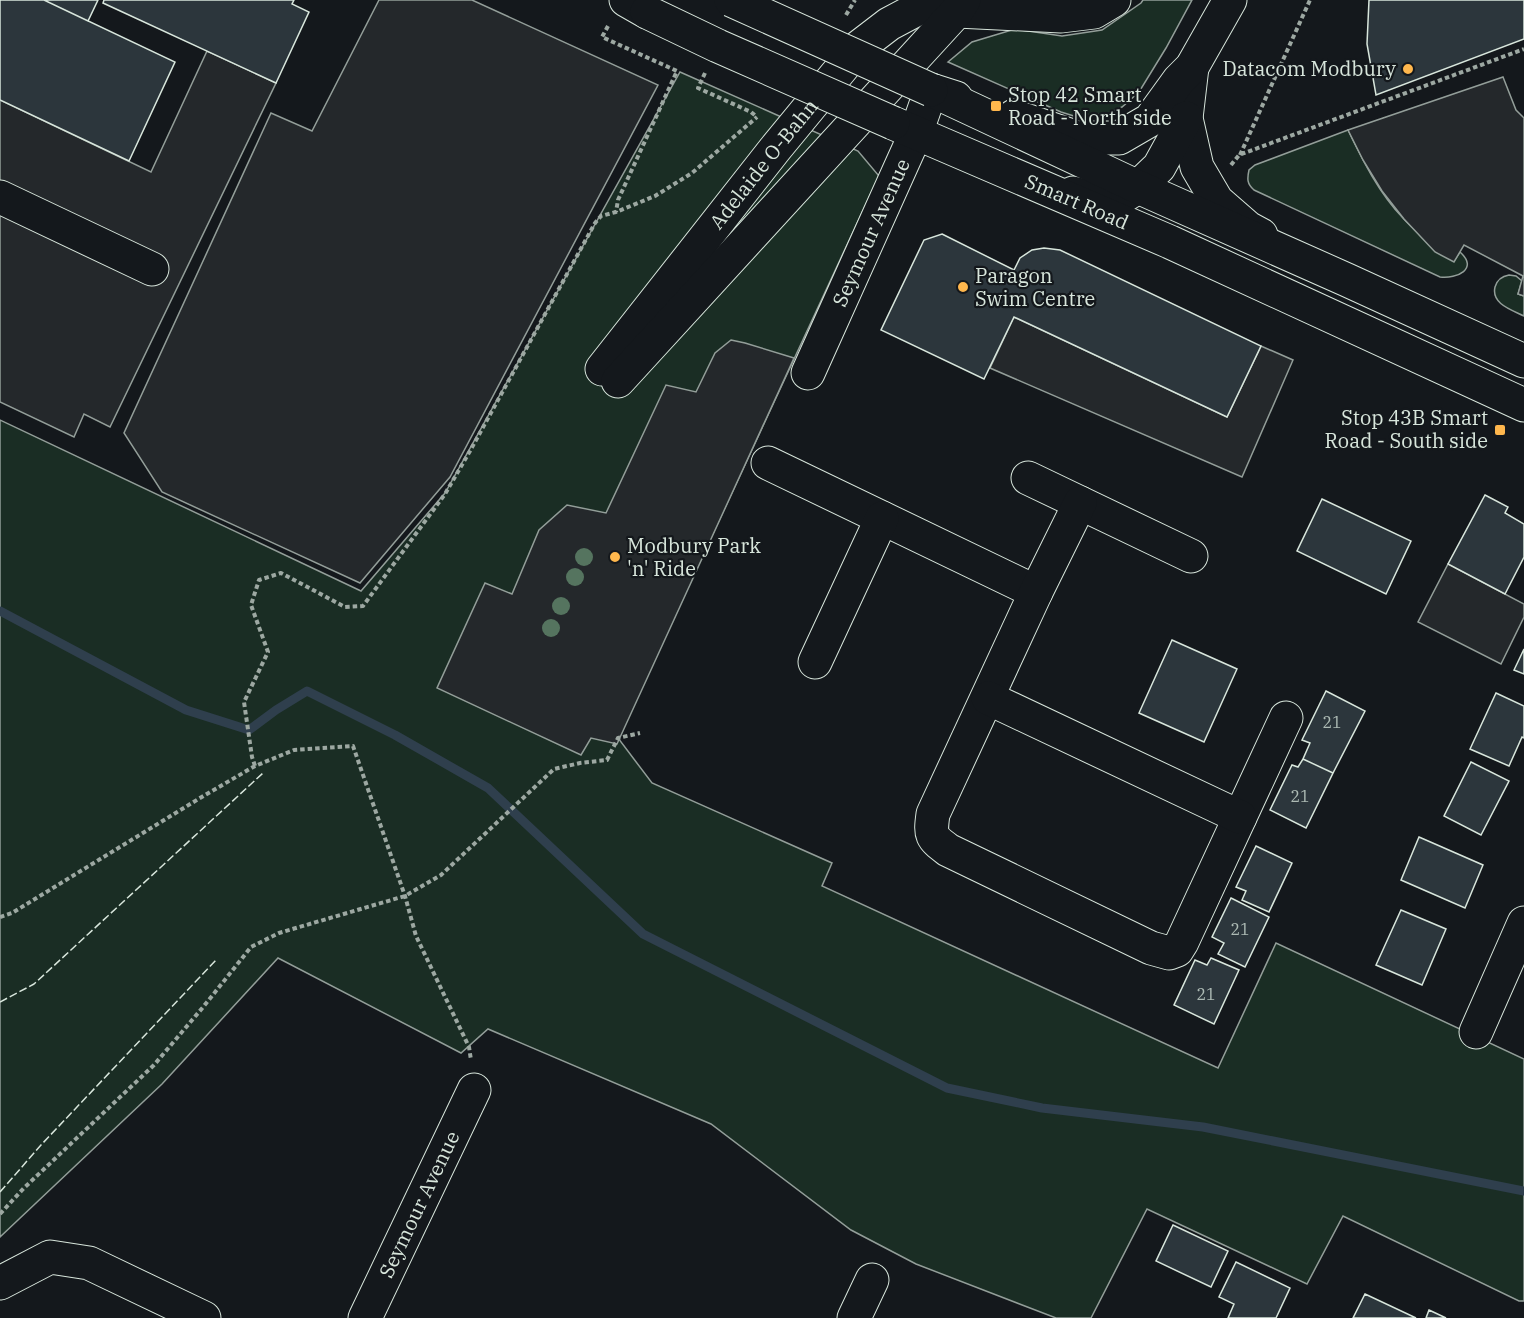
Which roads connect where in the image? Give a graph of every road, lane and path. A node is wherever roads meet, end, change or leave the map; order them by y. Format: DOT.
graph roads {
  1 [pos="731,0"];
  2 [pos="855,0"];
  3 [pos="1114,0"];
  4 [pos="1230,0"];
  5 [pos="1310,0"];
  6 [pos="961,5"];
  7 [pos="1051,8"];
  8 [pos="628,12"];
  9 [pos="876,33"];
  10 [pos="1524,49"];
  11 [pos="1192,67"];
  12 [pos="707,68"];
  13 [pos="931,90"];
  14 [pos="764,111"];
  15 [pos="757,117"];
  16 [pos="1186,118"];
  17 [pos="1150,120"];
  18 [pos="905,128"];
  19 [pos="1239,155"];
  20 [pos="995,167"];
  21 [pos="1225,171"];
  22 [pos="1138,187"];
  23 [pos="0,197"];
  24 [pos="616,212"];
  25 [pos="1170,242"];
  26 [pos="152,269"];
  27 [pos="1347,280"];
  28 [pos="1524,362"];
  29 [pos="808,373"];
  30 [pos="1524,405"];
  31 [pos="768,463"];
  32 [pos="1028,478"];
  33 [pos="1080,503"];
  34 [pos="882,518"];
  35 [pos="1191,556"];
  36 [pos="1036,592"];
  37 [pos="815,662"];
  38 [pos="988,698"];
  39 [pos="1286,718"];
  40 [pos="640,733"];
  41 [pos="255,766"];
  42 [pos="1240,817"];
  43 [pos="405,896"];
  44 [pos="0,917"];
  45 [pos="1524,923"];
  46 [pos="1476,1032"];
  47 [pos="474,1090"];
  48 [pos="0,1214"];
  49 [pos="872,1280"];
  50 [pos="0,1283"];
  51 [pos="204,1318"];
  52 [pos="365,1318"];
  53 [pos="854,1318"];
  1 -- 13 [label="main road, Smart Road, bridge"];
  2 -- 9 [label="path"];
  3 -- 7 [label="main road, Adelaide O-Bahn"];
  4 -- 11 [label="main road"];
  5 -- 19 [label="path"];
  6 -- 7 [label="main road, Adelaide O-Bahn"];
  6 -- 9 [label="main road, Adelaide O-Bahn"];
  6 -- 9 [label="main road, Adelaide O-Bahn"];
  8 -- 18 [label="main road, Smart Road, bridge"];
  8 -- 24 [label="path"];
  10 -- 19 [label="path"];
  11 -- 16 [label="main road"];
  11 -- 17 [label="main road"];
  12 -- 15 [label="path"];
  13 -- 17 [label="main road"];
  13 -- 18 [label="main road, Seymour Avenue"];
  13 -- 22 [label="main road, Smart Road"];
  14 -- 15 [label="path"];
  15 -- 24 [label="path"];
  16 -- 22 [label="main road"];
  16 -- 27 [label="main road"];
  17 -- 22 [label="main road"];
  18 -- 20 [label="main road, Smart Road"];
  18 -- 29 [label="main road, Seymour Avenue"];
  19 -- 21 [label="path"];
  20 -- 22 [label="main road"];
  20 -- 25 [label="main road, Smart Road"];
  22 -- 25 [label="main road"];
  22 -- 27 [label="main road, Smart Road"];
  23 -- 26 [label="main road"];
  24 -- 41 [label="path"];
  25 -- 30 [label="main road, Smart Road"];
  27 -- 28 [label="main road, Smart Road"];
  31 -- 34 [label="main road"];
  32 -- 33 [label="main road"];
  33 -- 35 [label="main road"];
  33 -- 36 [label="main road"];
  34 -- 36 [label="main road"];
  34 -- 37 [label="main road"];
  36 -- 38 [label="main road"];
  38 -- 42 [label="main road"];
  38 -- 42 [label="main road"];
  39 -- 42 [label="main road"];
  40 -- 43 [label="path"];
  41 -- 43 [label="path"];
  41 -- 44 [label="path"];
  43 -- 47 [label="path"];
  43 -- 48 [label="path"];
  45 -- 46 [label="main road"];
  47 -- 52 [label="main road, Seymour Avenue"];
  49 -- 53 [label="main road"];
  50 -- 51 [label="main road"];
}
